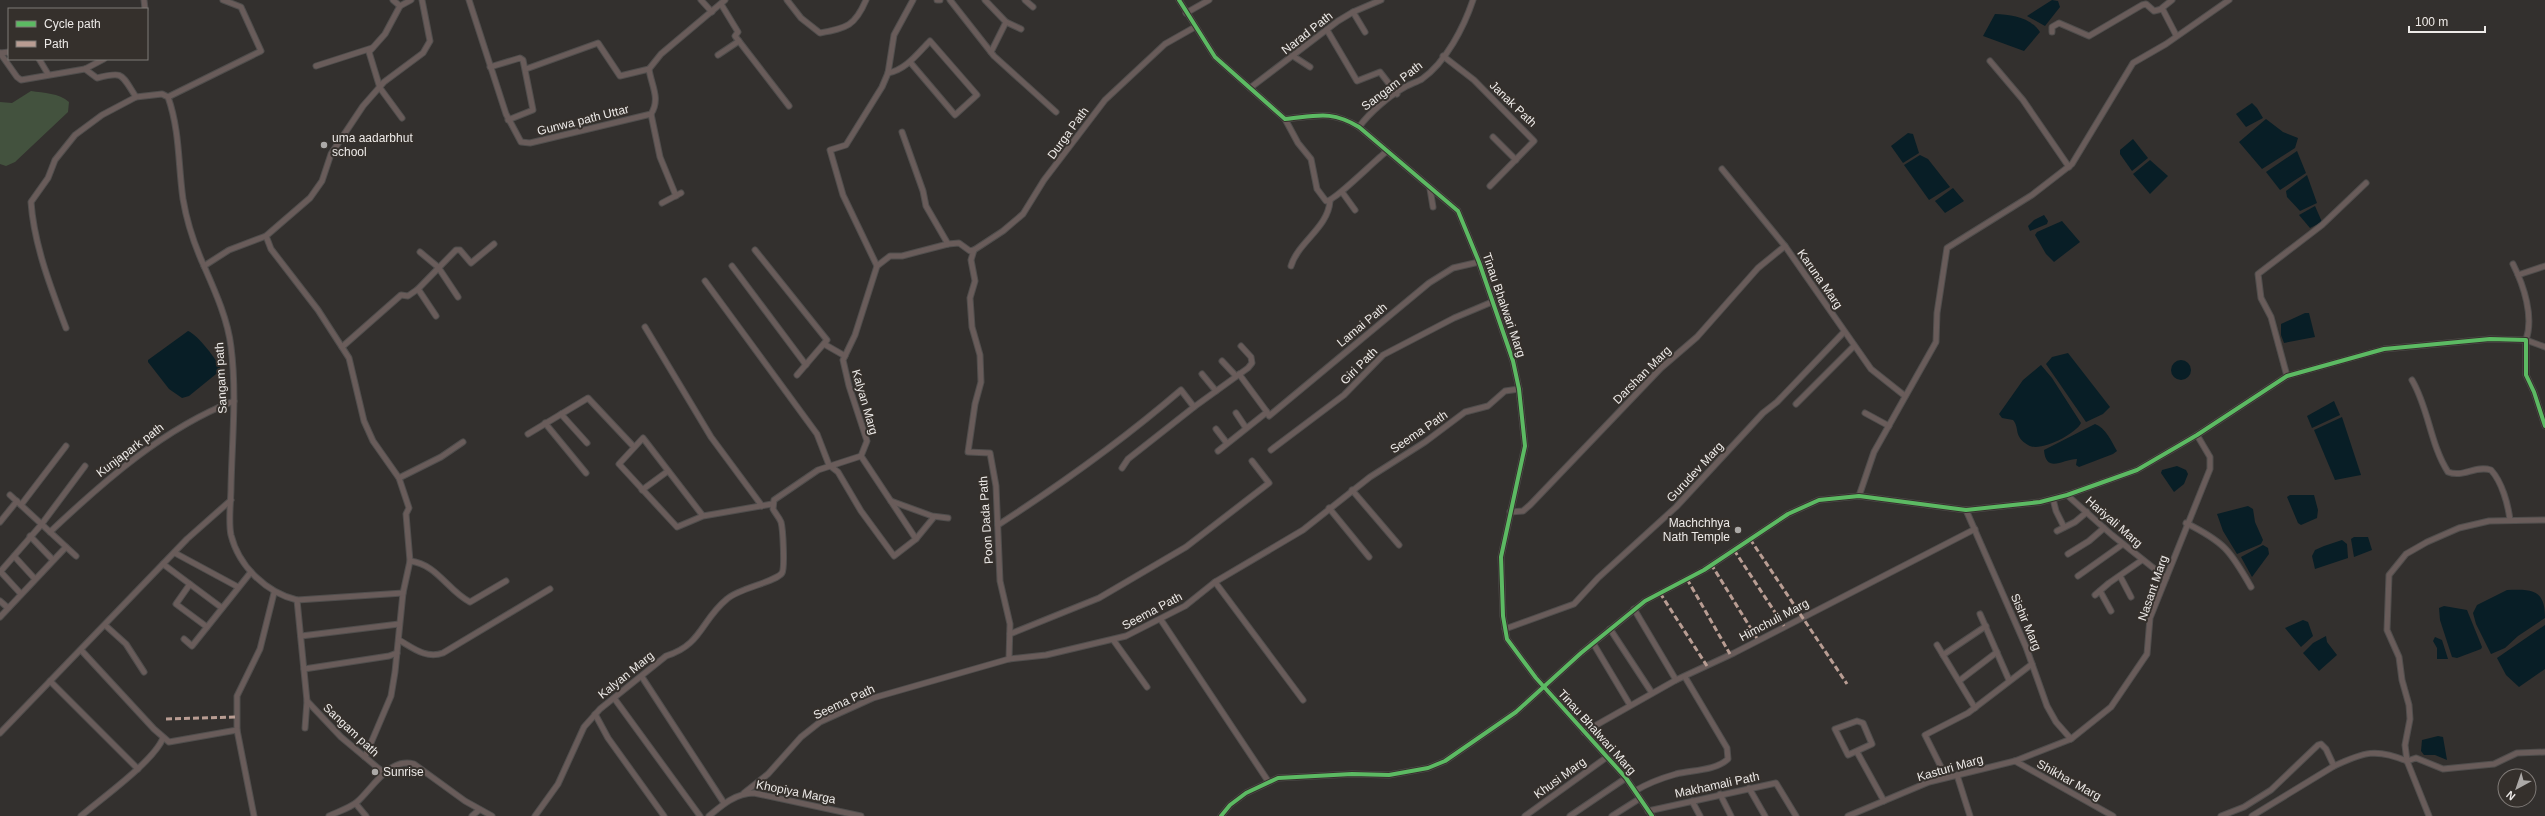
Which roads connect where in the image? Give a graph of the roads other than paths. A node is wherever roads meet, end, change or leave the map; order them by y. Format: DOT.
graph roads {
  1 [pos="223,0"];
  2 [pos="393,0"];
  3 [pos="411,0"];
  4 [pos="422,0"];
  5 [pos="468,0"];
  6 [pos="701,0"];
  7 [pos="725,0"];
  8 [pos="787,0"];
  9 [pos="865,0"];
  10 [pos="912,0"];
  11 [pos="937,0"];
  12 [pos="940,0"];
  13 [pos="950,0"];
  14 [pos="985,0"];
  15 [pos="1025,0"];
  16 [pos="1179,0"];
  17 [pos="1208,0"];
  18 [pos="1381,0"];
  19 [pos="1473,0"];
  20 [pos="2172,0"];
  21 [pos="2229,0"];
  22 [pos="1369,2"];
  23 [pos="721,4"];
  24 [pos="400,6"];
  25 [pos="1033,7"];
  26 [pos="2162,9"];
  27 [pos="712,12"];
  28 [pos="1353,12"];
  29 [pos="1186,13"];
  30 [pos="1006,22"];
  31 [pos="1195,27"];
  32 [pos="1021,29"];
  33 [pos="1327,30"];
  34 [pos="1365,32"];
  35 [pos="2052,32"];
  36 [pos="2176,35"];
  37 [pos="739,41"];
  38 [pos="373,47"];
  39 [pos="991,52"];
  40 [pos="0,53"];
  41 [pos="718,55"];
  42 [pos="1293,56"];
  43 [pos="1443,56"];
  44 [pos="40,60"];
  45 [pos="102,60"];
  46 [pos="1990,61"];
  47 [pos="910,62"];
  48 [pos="316,66"];
  49 [pos="490,67"];
  50 [pos="1310,67"];
  51 [pos="85,69"];
  52 [pos="526,69"];
  53 [pos="649,69"];
  54 [pos="888,73"];
  55 [pos="48,74"];
  56 [pos="380,88"];
  57 [pos="1250,88"];
  58 [pos="1397,94"];
  59 [pos="136,97"];
  60 [pos="168,97"];
  61 [pos="789,106"];
  62 [pos="1056,112"];
  63 [pos="651,114"];
  64 [pos="402,118"];
  65 [pos="1286,119"];
  66 [pos="508,120"];
  67 [pos="1359,127"];
  68 [pos="902,132"];
  69 [pos="1493,137"];
  70 [pos="1386,152"];
  71 [pos="1516,160"];
  72 [pos="2069,167"];
  73 [pos="1722,170"];
  74 [pos="2366,183"];
  75 [pos="1490,186"];
  76 [pos="1430,189"];
  77 [pos="1342,192"];
  78 [pos="1330,201"];
  79 [pos="662,203"];
  80 [pos="1433,207"];
  81 [pos="1355,210"];
  82 [pos="266,236"];
  83 [pos="494,244"];
  84 [pos="948,244"];
  85 [pos="1785,246"];
  86 [pos="755,250"];
  87 [pos="974,250"];
  88 [pos="420,252"];
  89 [pos="1480,262"];
  90 [pos="2513,264"];
  91 [pos="204,266"];
  92 [pos="732,266"];
  93 [pos="877,266"];
  94 [pos="1291,266"];
  95 [pos="2545,266"];
  96 [pos="438,267"];
  97 [pos="2518,274"];
  98 [pos="705,281"];
  99 [pos="418,289"];
  100 [pos="458,296"];
  101 [pos="1492,302"];
  102 [pos="436,316"];
  103 [pos="645,327"];
  104 [pos="66,328"];
  105 [pos="1844,332"];
  106 [pos="2526,340"];
  107 [pos="824,344"];
  108 [pos="1241,346"];
  109 [pos="1854,346"];
  110 [pos="342,347"];
  111 [pos="2545,347"];
  112 [pos="844,356"];
  113 [pos="1222,361"];
  114 [pos="806,365"];
  115 [pos="1202,374"];
  116 [pos="797,375"];
  117 [pos="1238,375"];
  118 [pos="2287,376"];
  119 [pos="2412,380"];
  120 [pos="1519,389"];
  121 [pos="1216,391"];
  122 [pos="1905,396"];
  123 [pos="234,401"];
  124 [pos="1796,404"];
  125 [pos="1194,408"];
  126 [pos="1267,412"];
  127 [pos="1236,413"];
  128 [pos="1865,413"];
  129 [pos="561,414"];
  130 [pos="545,424"];
  131 [pos="1889,426"];
  132 [pos="2545,426"];
  133 [pos="1246,428"];
  134 [pos="1216,429"];
  135 [pos="528,434"];
  136 [pos="2197,435"];
  137 [pos="463,442"];
  138 [pos="1226,442"];
  139 [pos="586,443"];
  140 [pos="66,446"];
  141 [pos="634,447"];
  142 [pos="1271,450"];
  143 [pos="1218,451"];
  144 [pos="861,456"];
  145 [pos="1252,461"];
  146 [pos="830,465"];
  147 [pos="84,466"];
  148 [pos="1122,468"];
  149 [pos="668,471"];
  150 [pos="586,473"];
  151 [pos="399,478"];
  152 [pos="642,490"];
  153 [pos="1352,490"];
  154 [pos="10,495"];
  155 [pos="2067,495"];
  156 [pos="1859,496"];
  157 [pos="2052,499"];
  158 [pos="231,500"];
  159 [pos="891,501"];
  160 [pos="19,503"];
  161 [pos="772,504"];
  162 [pos="762,506"];
  163 [pos="1329,508"];
  164 [pos="1966,510"];
  165 [pos="1510,512"];
  166 [pos="2087,512"];
  167 [pos="702,516"];
  168 [pos="934,516"];
  169 [pos="948,518"];
  170 [pos="2510,520"];
  171 [pos="2545,520"];
  172 [pos="0,522"];
  173 [pos="2186,524"];
  174 [pos="41,525"];
  175 [pos="998,525"];
  176 [pos="2064,527"];
  177 [pos="2104,528"];
  178 [pos="1975,529"];
  179 [pos="2057,531"];
  180 [pos="50,532"];
  181 [pos="30,536"];
  182 [pos="916,539"];
  183 [pos="2123,544"];
  184 [pos="1399,545"];
  185 [pos="66,547"];
  186 [pos="175,553"];
  187 [pos="2068,554"];
  188 [pos="14,556"];
  189 [pos="76,556"];
  190 [pos="1369,557"];
  191 [pos="53,560"];
  192 [pos="2142,560"];
  193 [pos="410,561"];
  194 [pos="163,564"];
  195 [pos="0,571"];
  196 [pos="251,572"];
  197 [pos="2078,576"];
  198 [pos="2120,576"];
  199 [pos="2166,578"];
  200 [pos="35,579"];
  201 [pos="506,581"];
  202 [pos="1215,582"];
  203 [pos="190,584"];
  204 [pos="238,587"];
  205 [pos="2251,587"];
  206 [pos="550,590"];
  207 [pos="2100,591"];
  208 [pos="274,593"];
  209 [pos="403,593"];
  210 [pos="21,594"];
  211 [pos="2095,595"];
  212 [pos="2131,597"];
  213 [pos="297,600"];
  214 [pos="0,601"];
  215 [pos="8,608"];
  216 [pos="222,608"];
  217 [pos="1634,609"];
  218 [pos="2111,612"];
  219 [pos="1980,614"];
  220 [pos="0,617"];
  221 [pos="1161,620"];
  222 [pos="400,624"];
  223 [pos="105,625"];
  224 [pos="1986,626"];
  225 [pos="207,627"];
  226 [pos="1505,629"];
  227 [pos="1610,629"];
  228 [pos="1010,634"];
  229 [pos="301,636"];
  230 [pos="184,640"];
  231 [pos="399,640"];
  232 [pos="1114,640"];
  233 [pos="1593,643"];
  234 [pos="1937,646"];
  235 [pos="81,650"];
  236 [pos="1997,652"];
  237 [pos="397,653"];
  238 [pos="1943,655"];
  239 [pos="1009,659"];
  240 [pos="2032,664"];
  241 [pos="304,669"];
  242 [pos="144,672"];
  243 [pos="642,677"];
  244 [pos="1685,677"];
  245 [pos="1676,680"];
  246 [pos="2009,680"];
  247 [pos="50,681"];
  248 [pos="1959,681"];
  249 [pos="1147,687"];
  250 [pos="1544,687"];
  251 [pos="1652,693"];
  252 [pos="614,698"];
  253 [pos="1303,700"];
  254 [pos="307,701"];
  255 [pos="1630,705"];
  256 [pos="1974,708"];
  257 [pos="596,714"];
  258 [pos="305,728"];
  259 [pos="237,730"];
  260 [pos="0,732"];
  261 [pos="1584,732"];
  262 [pos="163,738"];
  263 [pos="2071,739"];
  264 [pos="1857,752"];
  265 [pos="2545,752"];
  266 [pos="365,757"];
  267 [pos="1607,757"];
  268 [pos="2015,761"];
  269 [pos="2407,761"];
  270 [pos="2334,766"];
  271 [pos="138,769"];
  272 [pos="384,774"];
  273 [pos="1957,775"];
  274 [pos="1946,777"];
  275 [pos="1626,778"];
  276 [pos="1268,781"];
  277 [pos="1749,788"];
  278 [pos="1635,791"];
  279 [pos="744,793"];
  280 [pos="1720,794"];
  281 [pos="1639,799"];
  282 [pos="1692,801"];
  283 [pos="1884,801"];
  284 [pos="724,803"];
  285 [pos="356,804"];
  286 [pos="479,810"];
  287 [pos="1648,811"];
  288 [pos="81,816"];
  289 [pos="254,816"];
  290 [pos="329,816"];
  291 [pos="366,816"];
  292 [pos="472,816"];
  293 [pos="492,816"];
  294 [pos="535,816"];
  295 [pos="664,816"];
  296 [pos="700,816"];
  297 [pos="709,816"];
  298 [pos="861,816"];
  299 [pos="1222,816"];
  300 [pos="1524,816"];
  301 [pos="1570,816"];
  302 [pos="1612,816"];
  303 [pos="1652,816"];
  304 [pos="1700,816"];
  305 [pos="1731,816"];
  306 [pos="1765,816"];
  307 [pos="1796,816"];
  308 [pos="1848,816"];
  309 [pos="1970,816"];
  310 [pos="2113,816"];
  311 [pos="2221,816"];
  312 [pos="2252,816"];
  313 [pos="2429,816"];
  1 -- 60 [label="street"];
  2 -- 24 [label="street"];
  3 -- 24 [label="street"];
  4 -- 56 [label="street"];
  5 -- 49 [label="street, Gunwa path Uttar"];
  6 -- 27 [label="street"];
  7 -- 23 [label="street"];
  8 -- 9 [label="street"];
  10 -- 54 [label="street"];
  11 -- 12 [label="street"];
  13 -- 39 [label="street"];
  14 -- 30 [label="street"];
  15 -- 25 [label="street"];
  16 -- 29 [label="street"];
  17 -- 29 [label="street"];
  18 -- 22 [label="street, Narad Path"];
  19 -- 43 [label="street, Sangam Path"];
  20 -- 26 [label="street"];
  21 -- 36 [label="street"];
  22 -- 28 [label="street, Narad Path"];
  23 -- 27 [label="street"];
  23 -- 37 [label="street"];
  24 -- 38 [label="street"];
  26 -- 35 [label="street"];
  26 -- 36 [label="street"];
  27 -- 53 [label="street"];
  28 -- 33 [label="street, Narad Path"];
  28 -- 34 [label="street"];
  29 -- 31 [label="street"];
  30 -- 32 [label="street"];
  30 -- 39 [label="street"];
  31 -- 57 [label="street"];
  31 -- 87 [label="street, Durga Path"];
  33 -- 42 [label="street, Narad Path"];
  33 -- 58 [label="street"];
  36 -- 72 [label="street"];
  37 -- 41 [label="street"];
  37 -- 61 [label="street"];
  38 -- 48 [label="street"];
  38 -- 56 [label="street"];
  39 -- 62 [label="street"];
  40 -- 55 [label="street"];
  42 -- 50 [label="street"];
  42 -- 57 [label="street, Narad Path"];
  43 -- 58 [label="street, Sangam Path"];
  43 -- 71 [label="street, Janak Path"];
  44 -- 55 [label="street"];
  45 -- 51 [label="street"];
  46 -- 72 [label="street"];
  47 -- 47 [label="street"];
  47 -- 54 [label="street"];
  49 -- 52 [label="street"];
  49 -- 66 [label="street, Gunwa path Uttar"];
  51 -- 55 [label="street"];
  51 -- 59 [label="street"];
  52 -- 53 [label="street"];
  52 -- 66 [label="street"];
  53 -- 63 [label="street"];
  54 -- 93 [label="street"];
  56 -- 64 [label="street"];
  56 -- 82 [label="street"];
  57 -- 65 [label="street"];
  58 -- 67 [label="street, Sangam Path"];
  59 -- 60 [label="street"];
  59 -- 104 [label="street"];
  60 -- 91 [label="street, Sangam path"];
  63 -- 66 [label="street, Gunwa path Uttar"];
  63 -- 79 [label="street"];
  65 -- 67 [label="street, Tinau Bhalwari Marg"];
  65 -- 78 [label="street"];
  67 -- 70 [label="street, Tinau Bhalwari Marg"];
  68 -- 84 [label="street"];
  69 -- 71 [label="street"];
  70 -- 76 [label="street, Tinau Bhalwari Marg"];
  70 -- 77 [label="street"];
  71 -- 75 [label="street, Janak Path"];
  72 -- 122 [label="street"];
  73 -- 85 [label="street, Karuna Marg"];
  74 -- 118 [label="street"];
  76 -- 80 [label="street"];
  76 -- 89 [label="street, Tinau Bhalwari Marg"];
  77 -- 78 [label="street"];
  77 -- 81 [label="street"];
  78 -- 94 [label="street"];
  82 -- 91 [label="street"];
  82 -- 110 [label="street"];
  83 -- 96 [label="street"];
  84 -- 87 [label="street"];
  84 -- 93 [label="street"];
  85 -- 105 [label="street, Karuna Marg"];
  85 -- 165 [label="street, Darshan Marg"];
  86 -- 107 [label="street"];
  87 -- 175 [label="street, Poon Dada Path"];
  88 -- 96 [label="street"];
  89 -- 101 [label="street, Tinau Bhalwari Marg"];
  89 -- 126 [label="street, Lamai Path"];
  90 -- 97 [label="street"];
  91 -- 123 [label="street, Sangam path"];
  92 -- 114 [label="street"];
  93 -- 112 [label="street, Kalyan Marg"];
  95 -- 97 [label="street"];
  96 -- 99 [label="street"];
  96 -- 100 [label="street"];
  97 -- 106 [label="street"];
  98 -- 146 [label="street"];
  99 -- 102 [label="street"];
  99 -- 110 [label="street"];
  101 -- 120 [label="street, Tinau Bhalwari Marg"];
  101 -- 142 [label="street, Giri Path"];
  103 -- 162 [label="street"];
  105 -- 109 [label="street, Karuna Marg"];
  105 -- 226 [label="street, Gurudev Marg"];
  106 -- 111 [label="street"];
  106 -- 118 [label="street"];
  106 -- 132 [label="street"];
  107 -- 112 [label="street"];
  107 -- 114 [label="street"];
  108 -- 117 [label="street"];
  109 -- 122 [label="street, Karuna Marg"];
  109 -- 124 [label="street"];
  110 -- 151 [label="street"];
  112 -- 144 [label="street, Kalyan Marg"];
  113 -- 117 [label="street"];
  114 -- 116 [label="street"];
  115 -- 121 [label="street"];
  117 -- 121 [label="street"];
  117 -- 126 [label="street"];
  118 -- 136 [label="street"];
  119 -- 170 [label="street"];
  120 -- 153 [label="street, Seema Path"];
  120 -- 165 [label="street, Tinau Bhalwari Marg"];
  121 -- 125 [label="street"];
  122 -- 131 [label="street"];
  123 -- 158 [label="street, Sangam path"];
  123 -- 180 [label="street, Kunjapark path"];
  125 -- 148 [label="street"];
  125 -- 175 [label="street"];
  126 -- 133 [label="street"];
  127 -- 133 [label="street"];
  128 -- 131 [label="street"];
  129 -- 130 [label="street"];
  129 -- 139 [label="street"];
  129 -- 141 [label="street"];
  130 -- 135 [label="street"];
  130 -- 150 [label="street"];
  131 -- 156 [label="street"];
  133 -- 138 [label="street"];
  134 -- 138 [label="street"];
  136 -- 155 [label="street"];
  136 -- 173 [label="street, Nasant Marg"];
  137 -- 151 [label="street"];
  138 -- 143 [label="street"];
  140 -- 160 [label="street"];
  141 -- 149 [label="street"];
  141 -- 152 [label="street"];
  144 -- 146 [label="street"];
  144 -- 159 [label="street"];
  145 -- 228 [label="street"];
  146 -- 161 [label="street"];
  146 -- 182 [label="street"];
  147 -- 174 [label="street"];
  149 -- 152 [label="street"];
  149 -- 167 [label="street"];
  151 -- 193 [label="street"];
  152 -- 167 [label="street"];
  153 -- 163 [label="street, Seema Path"];
  153 -- 184 [label="street"];
  154 -- 160 [label="street"];
  155 -- 157 [label="street"];
  155 -- 166 [label="street, Hariyali Marg"];
  156 -- 164 [label="street"];
  156 -- 217 [label="street"];
  157 -- 164 [label="street"];
  157 -- 176 [label="street"];
  158 -- 186 [label="street"];
  158 -- 196 [label="street, Sangam path"];
  159 -- 168 [label="street"];
  159 -- 182 [label="street"];
  160 -- 172 [label="street"];
  160 -- 174 [label="street"];
  161 -- 162 [label="street"];
  161 -- 243 [label="street, Kalyan Marg"];
  162 -- 167 [label="street"];
  163 -- 190 [label="street"];
  163 -- 202 [label="street, Seema Path"];
  164 -- 178 [label="street, Sishir Marg"];
  165 -- 226 [label="street, Tinau Bhalwari Marg"];
  166 -- 176 [label="street"];
  166 -- 177 [label="street, Hariyali Marg"];
  168 -- 169 [label="street"];
  168 -- 182 [label="street"];
  170 -- 171 [label="street"];
  170 -- 269 [label="street"];
  173 -- 199 [label="street, Nasant Marg"];
  173 -- 205 [label="street"];
  174 -- 180 [label="street"];
  174 -- 181 [label="street"];
  175 -- 228 [label="street, Poon Dada Path"];
  176 -- 179 [label="street"];
  177 -- 183 [label="street, Hariyali Marg"];
  177 -- 187 [label="street"];
  178 -- 240 [label="street, Sishir Marg"];
  178 -- 244 [label="street, Himchuli Marg"];
  180 -- 185 [label="street"];
  181 -- 188 [label="street"];
  181 -- 191 [label="street"];
  183 -- 192 [label="street, Hariyali Marg"];
  183 -- 197 [label="street"];
  185 -- 189 [label="street"];
  185 -- 191 [label="street"];
  186 -- 194 [label="street"];
  186 -- 204 [label="street"];
  188 -- 195 [label="street"];
  188 -- 200 [label="street"];
  191 -- 200 [label="street"];
  192 -- 198 [label="street"];
  192 -- 199 [label="street, Hariyali Marg"];
  193 -- 201 [label="street"];
  193 -- 209 [label="street"];
  194 -- 203 [label="street"];
  194 -- 223 [label="street"];
  195 -- 210 [label="street"];
  196 -- 204 [label="street"];
  196 -- 208 [label="street, Sangam path"];
  198 -- 207 [label="street"];
  198 -- 212 [label="street"];
  199 -- 263 [label="street, Nasant Marg"];
  200 -- 210 [label="street"];
  202 -- 221 [label="street, Seema Path"];
  202 -- 253 [label="street"];
  203 -- 216 [label="street"];
  203 -- 225 [label="street"];
  204 -- 216 [label="street"];
  206 -- 231 [label="street"];
  207 -- 211 [label="street"];
  207 -- 218 [label="street"];
  208 -- 213 [label="street, Sangam path"];
  208 -- 259 [label="street"];
  209 -- 213 [label="street"];
  209 -- 222 [label="street"];
  210 -- 215 [label="street"];
  213 -- 229 [label="street, Sangam path"];
  214 -- 215 [label="street"];
  215 -- 220 [label="street"];
  216 -- 225 [label="street"];
  217 -- 227 [label="street"];
  217 -- 245 [label="street"];
  219 -- 224 [label="street"];
  221 -- 232 [label="street, Seema Path"];
  221 -- 276 [label="street"];
  222 -- 229 [label="street"];
  222 -- 231 [label="street"];
  223 -- 235 [label="street"];
  223 -- 242 [label="street"];
  224 -- 236 [label="street"];
  224 -- 238 [label="street"];
  225 -- 230 [label="street"];
  226 -- 250 [label="street, Tinau Bhalwari Marg"];
  227 -- 233 [label="street"];
  227 -- 251 [label="street"];
  228 -- 239 [label="street, Poon Dada Path"];
  229 -- 241 [label="street, Sangam path"];
  231 -- 237 [label="street"];
  232 -- 239 [label="street, Seema Path"];
  232 -- 249 [label="street"];
  233 -- 250 [label="street"];
  233 -- 255 [label="street"];
  234 -- 238 [label="street"];
  235 -- 247 [label="street"];
  235 -- 262 [label="street"];
  236 -- 246 [label="street"];
  236 -- 248 [label="street"];
  237 -- 241 [label="street"];
  237 -- 266 [label="street"];
  238 -- 248 [label="street"];
  239 -- 279 [label="street, Seema Path"];
  240 -- 246 [label="street"];
  240 -- 263 [label="street, Sishir Marg"];
  241 -- 254 [label="street, Sangam path"];
  243 -- 252 [label="street, Kalyan Marg"];
  243 -- 284 [label="street"];
  244 -- 245 [label="street, Himchuli Marg"];
  244 -- 278 [label="street"];
  245 -- 251 [label="street, Himchuli Marg"];
  246 -- 256 [label="street"];
  247 -- 260 [label="street"];
  247 -- 271 [label="street"];
  248 -- 256 [label="street"];
  250 -- 261 [label="street, Tinau Bhalwari Marg"];
  250 -- 276 [label="street"];
  251 -- 255 [label="street, Himchuli Marg"];
  252 -- 257 [label="street, Kalyan Marg"];
  252 -- 296 [label="street"];
  254 -- 258 [label="street"];
  254 -- 266 [label="street, Sangam path"];
  255 -- 261 [label="street, Himchuli Marg"];
  256 -- 274 [label="street"];
  257 -- 294 [label="street, Kalyan Marg"];
  257 -- 295 [label="street"];
  259 -- 262 [label="street"];
  259 -- 289 [label="street"];
  261 -- 267 [label="street, Tinau Bhalwari Marg"];
  262 -- 271 [label="street"];
  263 -- 268 [label="street, Nasant Marg"];
  264 -- 264 [label="street"];
  264 -- 283 [label="street"];
  265 -- 269 [label="street"];
  266 -- 272 [label="street, Sangam path"];
  267 -- 275 [label="street, Tinau Bhalwari Marg"];
  267 -- 300 [label="street, Khusi Marg"];
  268 -- 273 [label="street, Kasturi Marg"];
  268 -- 310 [label="street, Shikhar Marg"];
  269 -- 270 [label="street"];
  269 -- 313 [label="street"];
  270 -- 311 [label="street"];
  270 -- 312 [label="street"];
  271 -- 288 [label="street"];
  272 -- 285 [label="street"];
  272 -- 286 [label="street"];
  273 -- 274 [label="street, Kasturi Marg"];
  273 -- 309 [label="street"];
  274 -- 283 [label="street, Kasturi Marg"];
  275 -- 278 [label="street, Tinau Bhalwari Marg"];
  275 -- 301 [label="street"];
  276 -- 299 [label="street"];
  277 -- 280 [label="street, Makhamali Path"];
  277 -- 306 [label="street"];
  277 -- 307 [label="street, Makhamali Path"];
  278 -- 281 [label="street, Tinau Bhalwari Marg"];
  279 -- 284 [label="street, Khopiya Marga"];
  279 -- 298 [label="street, Khopiya Marga"];
  280 -- 282 [label="street, Makhamali Path"];
  280 -- 305 [label="street"];
  281 -- 287 [label="street, Tinau Bhalwari Marg"];
  281 -- 302 [label="street"];
  282 -- 287 [label="street, Makhamali Path"];
  282 -- 304 [label="street"];
  283 -- 308 [label="street, Kasturi Marg"];
  284 -- 297 [label="street, Khopiya Marga"];
  285 -- 290 [label="street"];
  285 -- 291 [label="street"];
  286 -- 292 [label="street"];
  286 -- 293 [label="street"];
  287 -- 303 [label="street, Tinau Bhalwari Marg"];
}
